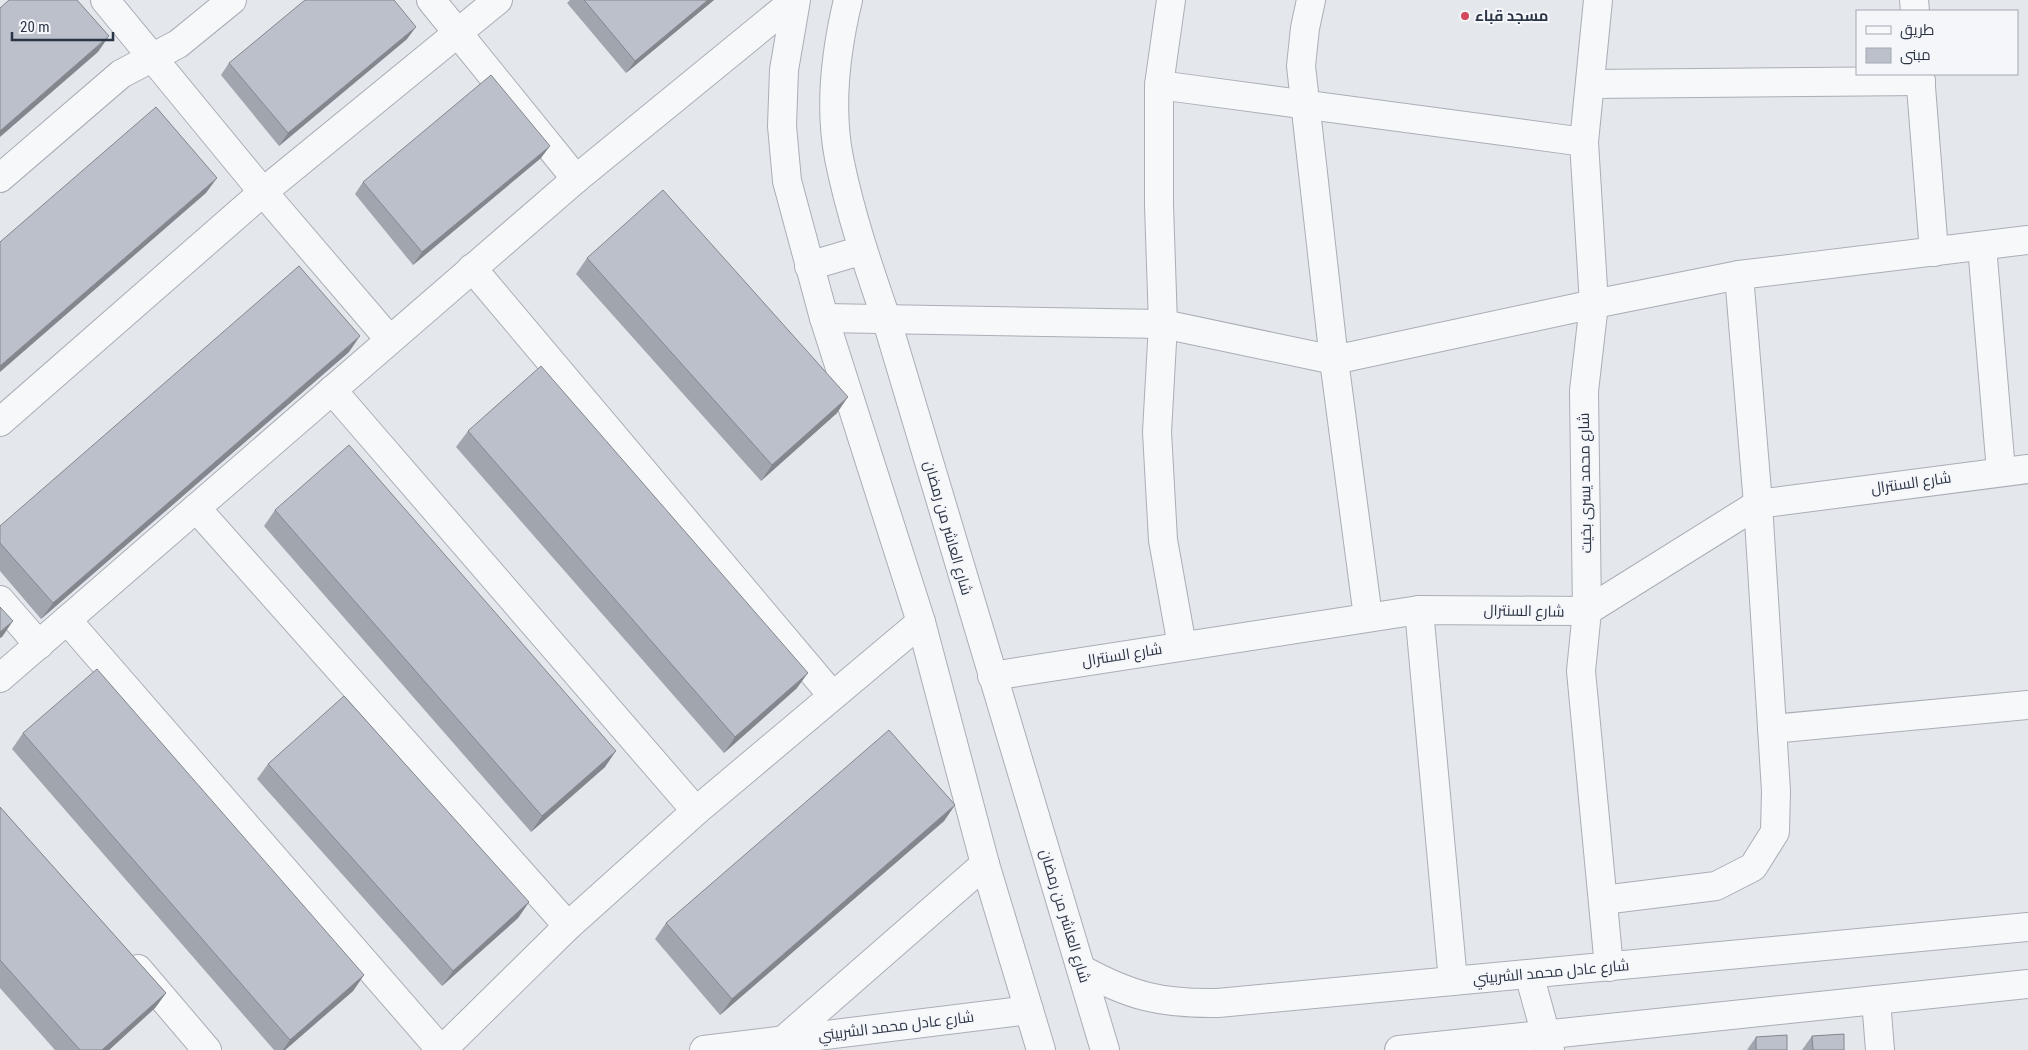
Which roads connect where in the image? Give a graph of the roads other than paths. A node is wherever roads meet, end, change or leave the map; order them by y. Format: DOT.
graph roads {
  1 [pos="105,0"];
  2 [pos="232,0"];
  3 [pos="431,0"];
  4 [pos="498,0"];
  5 [pos="795,0"];
  6 [pos="848,0"];
  7 [pos="1171,0"];
  8 [pos="1311,0"];
  9 [pos="1598,0"];
  10 [pos="457,34"];
  11 [pos="152,58"];
  12 [pos="1920,78"];
  13 [pos="1590,84"];
  14 [pos="1159,85"];
  15 [pos="1305,104"];
  16 [pos="1584,142"];
  17 [pos="0,178"];
  18 [pos="576,179"];
  19 [pos="262,192"];
  20 [pos="2028,240"];
  21 [pos="1982,246"];
  22 [pos="863,250"];
  23 [pos="1934,252"];
  24 [pos="809,266"];
  25 [pos="472,268"];
  26 [pos="1740,275"];
  27 [pos="1594,304"];
  28 [pos="824,318"];
  29 [pos="886,318"];
  30 [pos="1163,324"];
  31 [pos="389,339"];
  32 [pos="1334,360"];
  33 [pos="332,390"];
  34 [pos="0,422"];
  35 [pos="2028,468"];
  36 [pos="2001,471"];
  37 [pos="1758,504"];
  38 [pos="196,508"];
  39 [pos="0,600"];
  40 [pos="1419,610"];
  41 [pos="1587,612"];
  42 [pos="1368,617"];
  43 [pos="67,620"];
  44 [pos="921,622"];
  45 [pos="39,645"];
  46 [pos="1182,646"];
  47 [pos="992,676"];
  48 [pos="0,678"];
  49 [pos="832,695"];
  50 [pos="2028,705"];
  51 [pos="1772,729"];
  52 [pos="696,811"];
  53 [pos="985,864"];
  54 [pos="1603,900"];
  55 [pos="568,926"];
  56 [pos="2028,927"];
  57 [pos="123,952"];
  58 [pos="1609,967"];
  59 [pos="1081,969"];
  60 [pos="1529,974"];
  61 [pos="1453,981"];
  62 [pos="2028,984"];
  63 [pos="1876,1000"];
  64 [pos="1029,1010"];
  65 [pos="1548,1043"];
  66 [pos="778,1045"];
  67 [pos="207,1050"];
  68 [pos="442,1050"];
  69 [pos="704,1050"];
  70 [pos="1041,1050"];
  71 [pos="1105,1050"];
  72 [pos="1398,1050"];
  73 [pos="1880,1050"];
  1 -- 11 [label="street"];
  2 -- 11 [label="street"];
  3 -- 10 [label="street"];
  4 -- 10 [label="street"];
  5 -- 18 [label="street"];
  5 -- 24 [label="street"];
  6 -- 22 [label="street, شارع العاشر من رمضان"];
  7 -- 14 [label="street"];
  8 -- 15 [label="street"];
  9 -- 13 [label="street, شارع محمد يسرى بخيت"];
  10 -- 18 [label="street"];
  10 -- 19 [label="street"];
  11 -- 17 [label="street"];
  11 -- 19 [label="street"];
  12 -- 13 [label="street"];
  12 -- 23 [label="street"];
  13 -- 16 [label="street, شارع محمد يسرى بخيت"];
  14 -- 15 [label="street"];
  14 -- 30 [label="street"];
  15 -- 16 [label="street"];
  15 -- 32 [label="street"];
  16 -- 27 [label="street, شارع محمد يسرى بخيت"];
  18 -- 25 [label="street"];
  19 -- 31 [label="street"];
  19 -- 34 [label="street"];
  20 -- 21 [label="street"];
  21 -- 23 [label="street"];
  21 -- 36 [label="street"];
  22 -- 24 [label="street"];
  22 -- 29 [label="street, شارع العاشر من رمضان"];
  23 -- 26 [label="street"];
  24 -- 28 [label="street"];
  25 -- 31 [label="street"];
  25 -- 49 [label="street"];
  26 -- 27 [label="street"];
  26 -- 37 [label="street"];
  27 -- 32 [label="street"];
  27 -- 41 [label="street, شارع محمد يسرى بخيت"];
  28 -- 29 [label="street"];
  28 -- 44 [label="street"];
  29 -- 30 [label="street"];
  29 -- 47 [label="street, شارع العاشر من رمضان"];
  30 -- 32 [label="street"];
  30 -- 46 [label="street"];
  31 -- 33 [label="street"];
  32 -- 42 [label="street"];
  33 -- 38 [label="street"];
  33 -- 52 [label="street"];
  35 -- 36 [label="street, شارع السنترال"];
  36 -- 37 [label="street, شارع السنترال"];
  37 -- 41 [label="street, شارع السنترال"];
  37 -- 51 [label="street"];
  38 -- 43 [label="street"];
  38 -- 55 [label="street"];
  39 -- 45 [label="street"];
  40 -- 41 [label="street, شارع السنترال"];
  40 -- 42 [label="street, شارع السنترال"];
  40 -- 61 [label="street"];
  41 -- 54 [label="street, شارع محمد يسرى بخيت"];
  42 -- 46 [label="street, شارع السنترال"];
  43 -- 45 [label="street"];
  43 -- 68 [label="street"];
  44 -- 49 [label="street"];
  44 -- 53 [label="street"];
  45 -- 48 [label="street"];
  46 -- 47 [label="street, شارع السنترال"];
  47 -- 59 [label="street, شارع العاشر من رمضان"];
  49 -- 52 [label="street"];
  50 -- 51 [label="street"];
  51 -- 54 [label="street"];
  52 -- 55 [label="street"];
  53 -- 64 [label="street"];
  53 -- 66 [label="street"];
  54 -- 58 [label="street, شارع محمد يسرى بخيت"];
  55 -- 68 [label="street"];
  56 -- 58 [label="street, شارع عادل محمد الشربيني"];
  57 -- 67 [label="street"];
  58 -- 60 [label="street, شارع عادل محمد الشربيني"];
  59 -- 61 [label="street, شارع عادل محمد الشربيني"];
  59 -- 71 [label="street, شارع العاشر من رمضان"];
  60 -- 61 [label="street, شارع عادل محمد الشربيني"];
  60 -- 65 [label="street"];
  62 -- 63 [label="street"];
  63 -- 65 [label="street"];
  63 -- 73 [label="street"];
  64 -- 66 [label="street, شارع عادل محمد الشربيني"];
  64 -- 70 [label="street"];
  65 -- 72 [label="street"];
  66 -- 69 [label="street, شارع عادل محمد الشربيني"];
}
